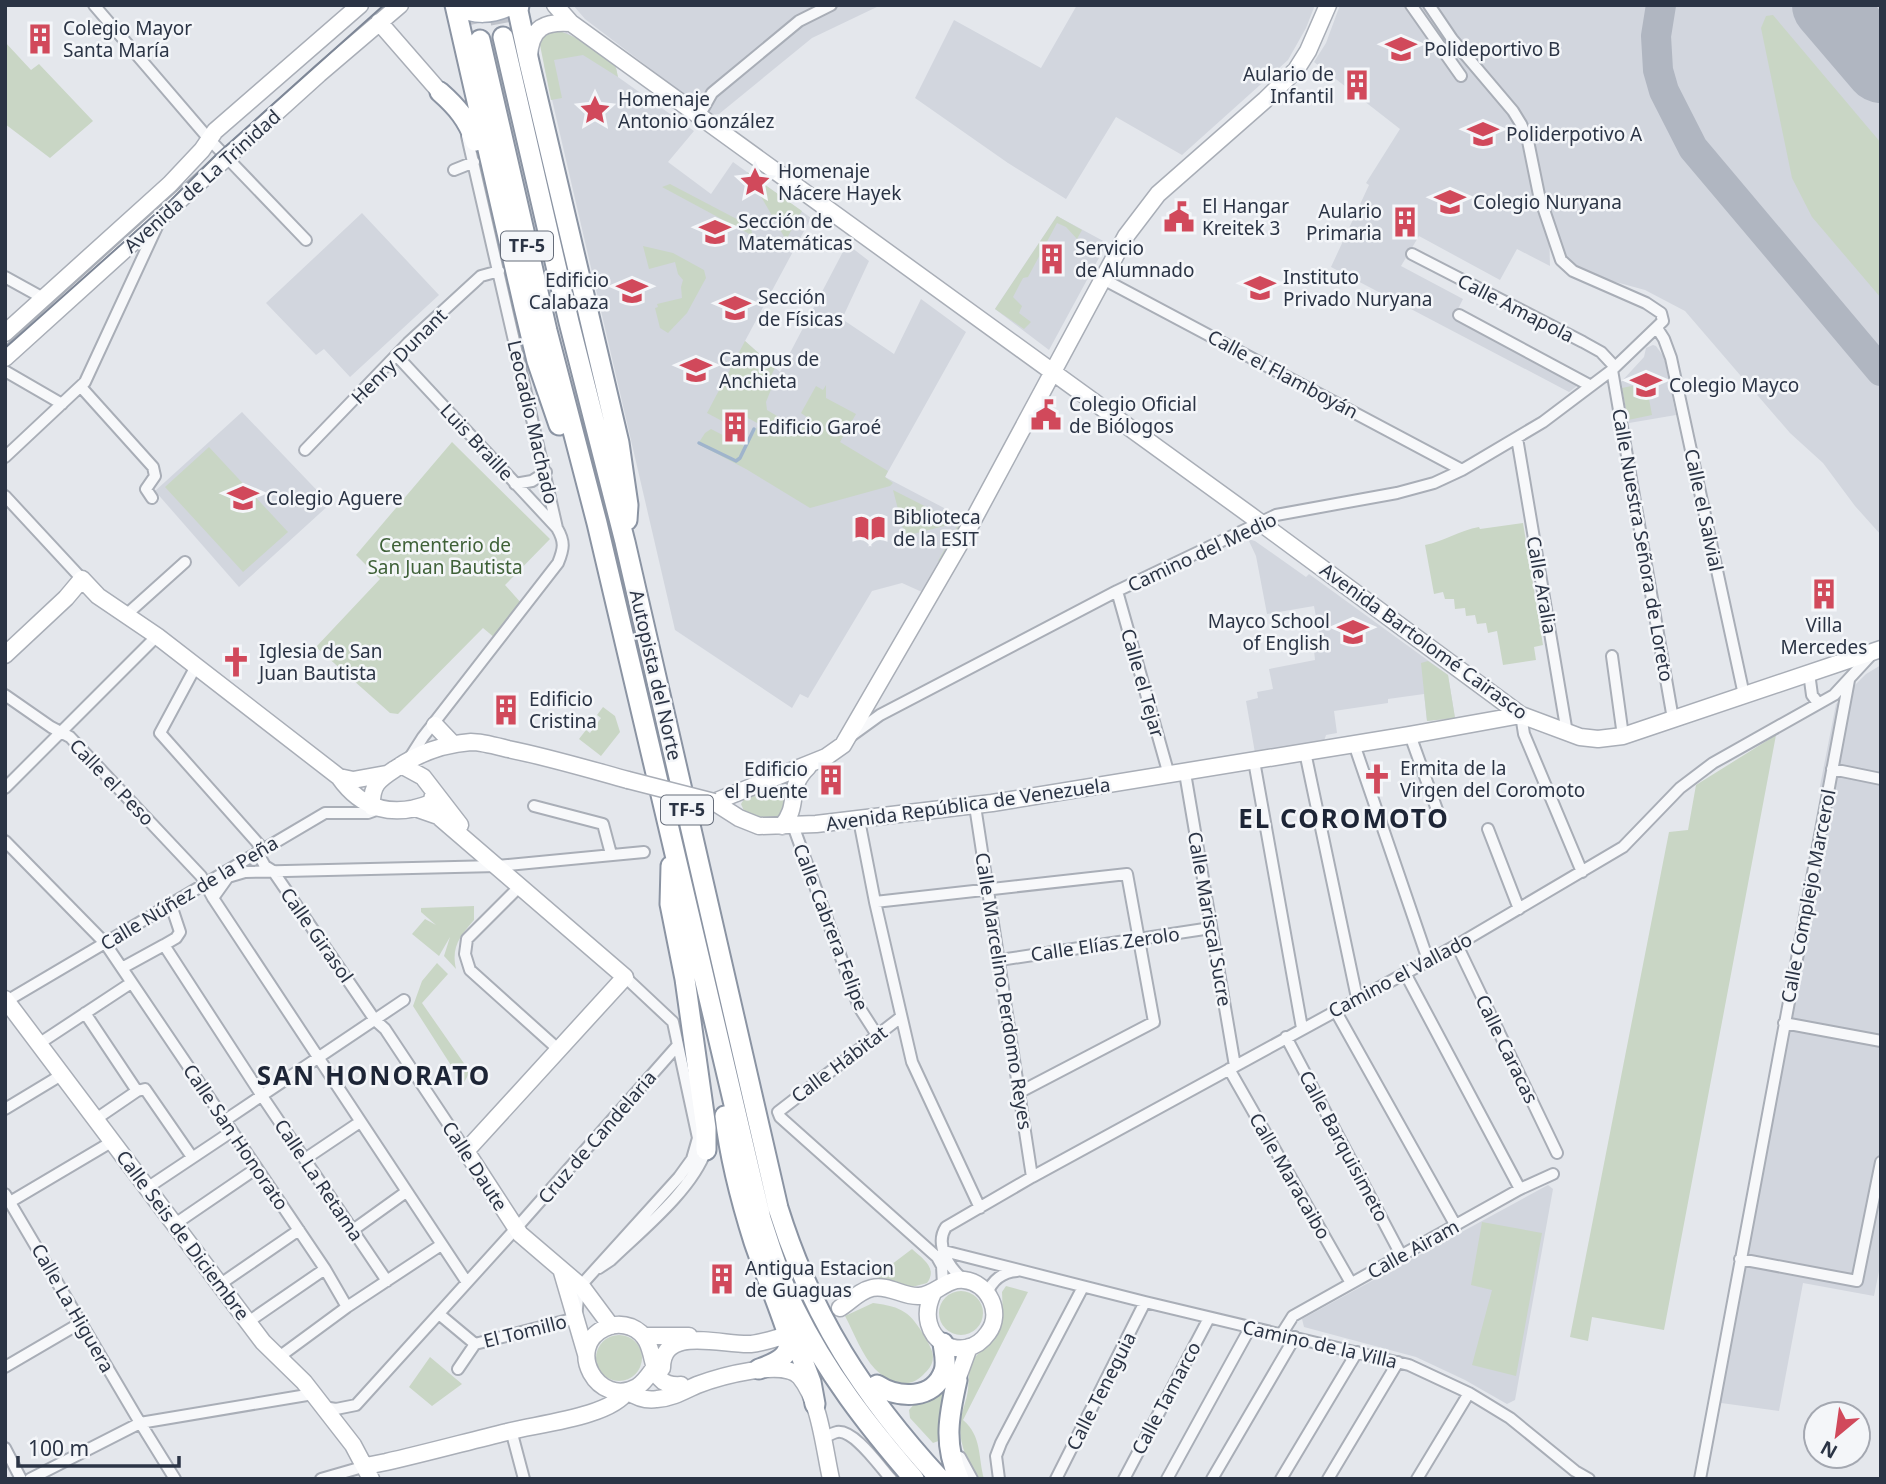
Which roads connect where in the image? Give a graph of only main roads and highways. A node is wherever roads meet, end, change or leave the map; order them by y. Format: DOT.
graph roads {
  1 [pos="455,5"];
  2 [pos="512,5"];
  3 [pos="519,5"];
  4 [pos="503,37"];
  5 [pos="480,40"];
  6 [pos="440,92"];
  7 [pos="524,307"];
  8 [pos="578,451"];
  9 [pos="625,542"];
  10 [pos="672,841"];
  11 [pos="714,1025"];
  12 [pos="747,1078"];
  13 [pos="706,1150"];
  14 [pos="780,1310"];
  15 [pos="943,1343"];
  16 [pos="759,1369"];
  17 [pos="957,1380"];
  18 [pos="877,1385"];
  19 [pos="815,1404"];
  20 [pos="914,1479"];
  21 [pos="940,1479"];
  22 [pos="957,1479"];
  1 -- 2 [label="main road"];
  1 -- 7 [label="highway"];
  3 -- 9 [label="highway"];
  4 -- 9 [label="highway, Autopista del Norte / TF-5"];
  5 -- 8 [label="highway, Autopista del Norte / TF-5"];
  6 -- 7 [label="highway"];
  7 -- 8 [label="highway"];
  8 -- 10 [label="highway, Autopista del Norte / TF-5"];
  9 -- 12 [label="highway, Autopista del Norte / TF-5"];
  10 -- 11 [label="highway, Autopista del Norte / TF-5"];
  10 -- 13 [label="highway"];
  11 -- 14 [label="highway"];
  11 -- 20 [label="highway, Autopista del Norte / TF-5"];
  12 -- 18 [label="highway"];
  12 -- 21 [label="highway, Autopista del Norte / TF-5"];
  14 -- 16 [label="highway"];
  14 -- 19 [label="highway"];
  15 -- 18 [label="highway"];
  17 -- 22 [label="highway"];
  18 -- 22 [label="highway"];
}
